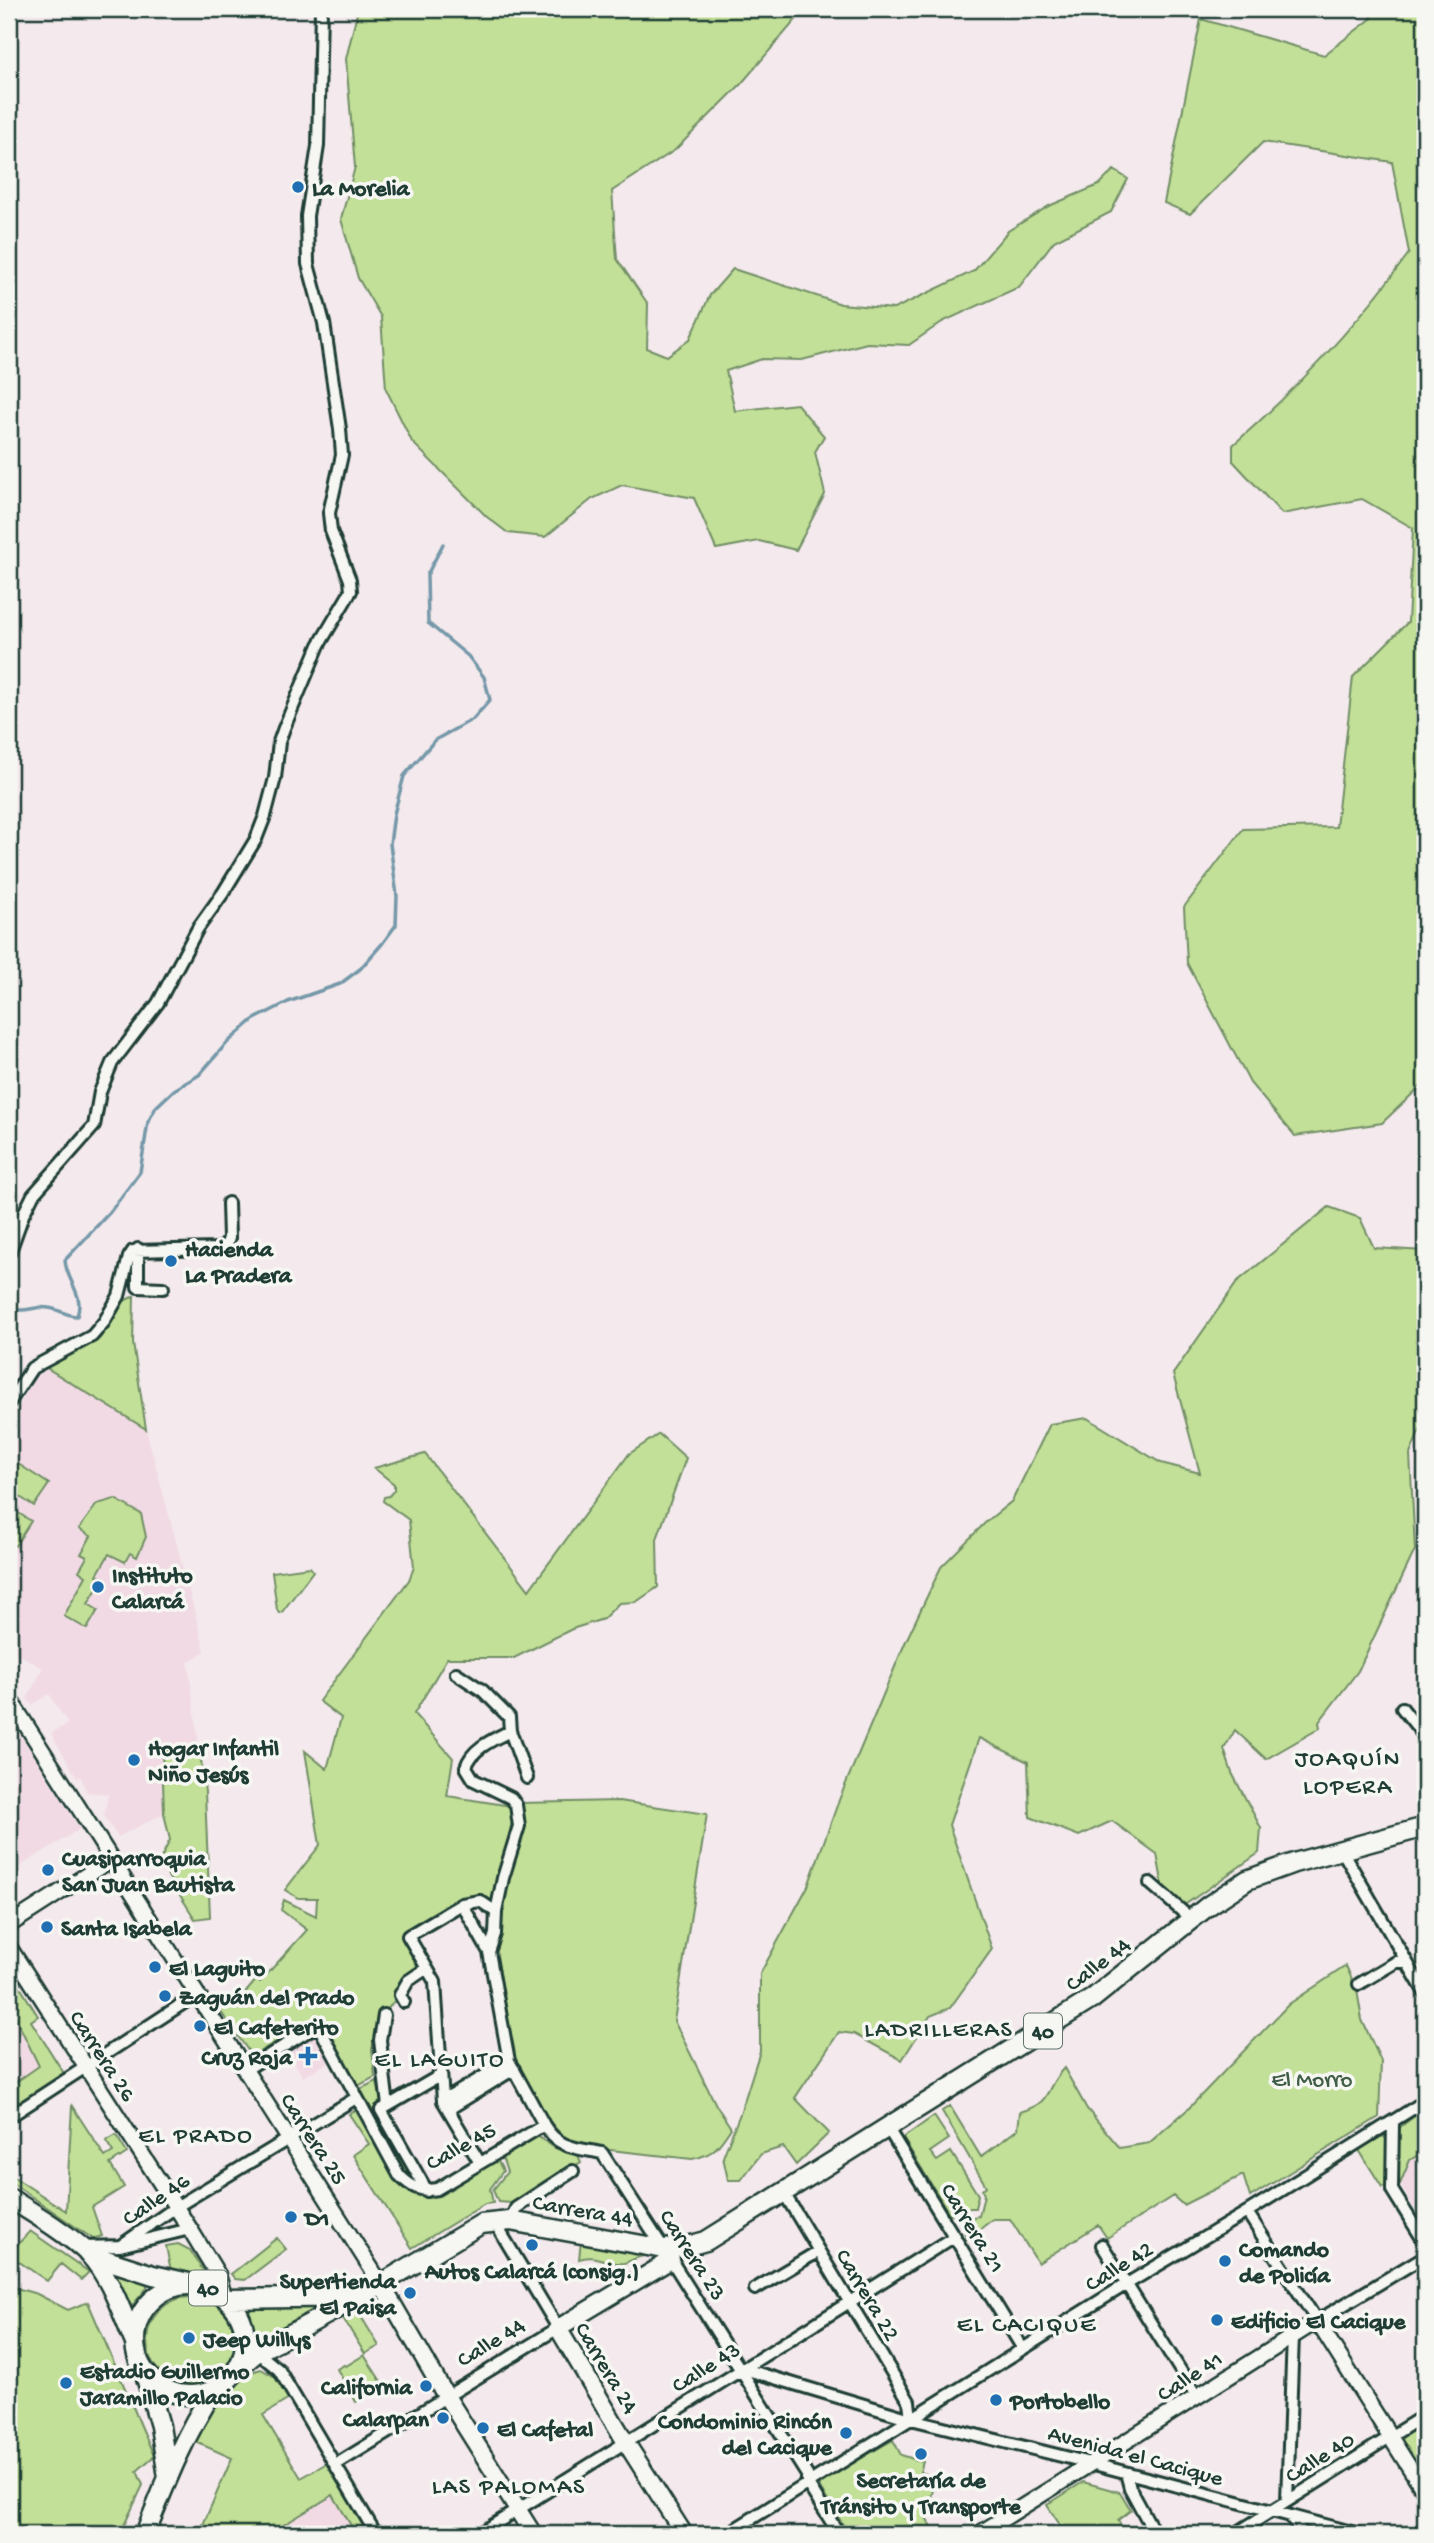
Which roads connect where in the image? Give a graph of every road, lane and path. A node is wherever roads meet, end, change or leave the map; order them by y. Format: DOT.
graph roads {
  1 [pos="321,9"];
  2 [pos="228,1203"];
  3 [pos="138,1249"];
  4 [pos="9,1254"];
  5 [pos="163,1287"];
  6 [pos="9,1403"];
  7 [pos="456,1673"];
  8 [pos="9,1698"];
  9 [pos="1402,1708"];
  10 [pos="510,1731"];
  11 [pos="1425,1737"];
  12 [pos="527,1778"];
  13 [pos="1425,1826"];
  14 [pos="1341,1849"];
  15 [pos="110,1860"];
  16 [pos="1150,1883"];
  17 [pos="462,1904"];
  18 [pos="496,1912"];
  19 [pos="1191,1919"];
  20 [pos="9,1925"];
  21 [pos="9,1947"];
  22 [pos="489,1952"];
  23 [pos="1406,1962"];
  24 [pos="427,1968"];
  25 [pos="1359,1984"];
  26 [pos="1425,1993"];
  27 [pos="197,1995"];
  28 [pos="404,2002"];
  29 [pos="384,2015"];
  30 [pos="512,2065"];
  31 [pos="85,2069"];
  32 [pos="244,2070"];
  33 [pos="441,2075"];
  34 [pos="356,2098"];
  35 [pos="1425,2101"];
  36 [pos="446,2105"];
  37 [pos="384,2108"];
  38 [pos="9,2117"];
  39 [pos="1393,2122"];
  40 [pos="544,2125"];
  41 [pos="887,2127"];
  42 [pos="288,2139"];
  43 [pos="480,2163"];
  44 [pos="573,2172"];
  45 [pos="427,2191"];
  46 [pos="783,2193"];
  47 [pos="9,2198"];
  48 [pos="176,2207"];
  49 [pos="1247,2213"];
  50 [pos="502,2221"];
  51 [pos="190,2229"];
  52 [pos="955,2236"];
  53 [pos="1425,2242"];
  54 [pos="1102,2245"];
  55 [pos="120,2246"];
  56 [pos="84,2251"];
  57 [pos="818,2251"];
  58 [pos="667,2254"];
  59 [pos="1425,2256"];
  60 [pos="381,2284"];
  61 [pos="1125,2285"];
  62 [pos="198,2286"];
  63 [pos="755,2289"];
  64 [pos="225,2297"];
  65 [pos="359,2297"];
  66 [pos="849,2302"];
  67 [pos="1317,2321"];
  68 [pos="558,2328"];
  69 [pos="1293,2336"];
  70 [pos="135,2343"];
  71 [pos="1023,2349"];
  72 [pos="257,2352"];
  73 [pos="238,2368"];
  74 [pos="741,2368"];
  75 [pos="145,2374"];
  76 [pos="214,2390"];
  77 [pos="446,2396"];
  78 [pos="1197,2398"];
  79 [pos="1425,2415"];
  80 [pos="911,2420"];
  81 [pos="1390,2437"];
  82 [pos="625,2441"];
  83 [pos="1094,2463"];
  84 [pos="335,2465"];
  85 [pos="1126,2473"];
  86 [pos="168,2477"];
  87 [pos="807,2483"];
  88 [pos="1425,2492"];
  89 [pos="1287,2500"];
  90 [pos="517,2509"];
  91 [pos="1273,2511"];
  92 [pos="1290,2516"];
  93 [pos="145,2534"];
  94 [pos="376,2534"];
  95 [pos="479,2534"];
  96 [pos="533,2534"];
  97 [pos="684,2534"];
  98 [pos="727,2534"];
  99 [pos="839,2534"];
  100 [pos="979,2534"];
  101 [pos="1155,2534"];
  102 [pos="1235,2534"];
  103 [pos="1303,2534"];
  104 [pos="1359,2534"];
  1 -- 4 [label="street"];
  2 -- 3 [label="street"];
  3 -- 5 [label="street"];
  3 -- 6 [label="street"];
  7 -- 10 [label="street"];
  8 -- 15 [label="street, Carrera 25"];
  9 -- 11 [label="street"];
  10 -- 12 [label="street"];
  10 -- 18 [label="street"];
  13 -- 14 [label="main road, Calle 44 / 40"];
  14 -- 19 [label="main road, Calle 44 / 40"];
  14 -- 23 [label="street"];
  15 -- 20 [label="street"];
  15 -- 27 [label="street, Carrera 25"];
  16 -- 19 [label="street"];
  17 -- 18 [label="street"];
  17 -- 22 [label="street, Carrera 23"];
  17 -- 24 [label="street"];
  18 -- 22 [label="street"];
  19 -- 41 [label="main road, Calle 44 / 40"];
  21 -- 31 [label="street, Carrera 26"];
  22 -- 30 [label="street, Carrera 23"];
  23 -- 25 [label="street"];
  23 -- 26 [label="street"];
  24 -- 28 [label="street"];
  24 -- 33 [label="street"];
  27 -- 31 [label="street"];
  27 -- 32 [label="street, Carrera 25"];
  29 -- 37 [label="street"];
  30 -- 36 [label="street"];
  30 -- 40 [label="street, Carrera 23"];
  31 -- 38 [label="street"];
  31 -- 48 [label="street, Carrera 26"];
  32 -- 34 [label="street"];
  32 -- 42 [label="street, Carrera 25"];
  33 -- 36 [label="street"];
  33 -- 37 [label="street"];
  34 -- 42 [label="street, Calle 46"];
  34 -- 45 [label="street, Calle 45"];
  35 -- 39 [label="street, Calle 42"];
  36 -- 43 [label="street"];
  37 -- 45 [label="street"];
  39 -- 49 [label="street, Calle 42"];
  39 -- 53 [label="street"];
  40 -- 43 [label="street, Calle 45"];
  40 -- 58 [label="street, Carrera 23"];
  41 -- 46 [label="main road, Calle 44 / 40"];
  41 -- 52 [label="street, Carrera 21"];
  42 -- 48 [label="street, Calle 46"];
  42 -- 60 [label="street, Carrera 25"];
  43 -- 45 [label="street, Calle 45"];
  44 -- 50 [label="street"];
  46 -- 57 [label="street, Carrera 22"];
  46 -- 58 [label="main road, Calle 44 / 40"];
  47 -- 56 [label="main road, 40"];
  48 -- 51 [label="street, Carrera 26"];
  48 -- 55 [label="street, Calle 46"];
  49 -- 61 [label="street, Calle 42"];
  49 -- 67 [label="street"];
  50 -- 58 [label="main road, Carrera 44 / 40"];
  50 -- 60 [label="main road, 40"];
  50 -- 68 [label="street, Carrera 24"];
  51 -- 55 [label="street, Calle 46"];
  51 -- 64 [label="street, Carrera 26"];
  52 -- 66 [label="street, Calle 43"];
  52 -- 71 [label="street, Carrera 21"];
  54 -- 61 [label="street"];
  55 -- 56 [label="street, Calle 46"];
  56 -- 62 [label="main road, 40"];
  56 -- 70 [label="main road, 40"];
  57 -- 63 [label="street"];
  57 -- 66 [label="street, Carrera 22"];
  58 -- 68 [label="main road, Calle 44"];
  58 -- 74 [label="street, Carrera 23"];
  59 -- 67 [label="street, Calle 41"];
  60 -- 65 [label="main road, 40"];
  60 -- 77 [label="main road, Carrera 25"];
  61 -- 71 [label="street, Calle 42"];
  61 -- 78 [label="street"];
  62 -- 64 [label="main road, 40"];
  62 -- 70 [label="main road, 40"];
  64 -- 65 [label="main road, 40"];
  64 -- 73 [label="main road, 40"];
  65 -- 72 [label="main road, 40"];
  66 -- 74 [label="street, Calle 43"];
  66 -- 80 [label="street, Carrera 22"];
  67 -- 69 [label="street, Calle 41"];
  67 -- 81 [label="street"];
  68 -- 77 [label="street, Calle 44"];
  68 -- 82 [label="main road, Carrera 24"];
  69 -- 78 [label="street, Calle 41"];
  69 -- 89 [label="street"];
  70 -- 75 [label="main road, 40"];
  71 -- 80 [label="street, Calle 42"];
  72 -- 73 [label="main road, 40"];
  72 -- 84 [label="street"];
  73 -- 76 [label="main road, 40"];
  74 -- 80 [label="street, Avenida el Cacique"];
  74 -- 82 [label="street, Calle 43"];
  74 -- 87 [label="street, Carrera 23"];
  75 -- 76 [label="main road"];
  75 -- 86 [label="main road, 40"];
  76 -- 86 [label="main road, 40"];
  77 -- 84 [label="street, Calle 44"];
  77 -- 90 [label="main road, Carrera 25"];
  78 -- 83 [label="street, Calle 41"];
  79 -- 81 [label="street, Calle 40"];
  80 -- 83 [label="street, Avenida el Cacique"];
  80 -- 87 [label="street, Calle 42"];
  81 -- 88 [label="street"];
  81 -- 89 [label="street, Calle 40"];
  82 -- 90 [label="street, Calle 43"];
  82 -- 97 [label="main road, Carrera 24"];
  83 -- 85 [label="street, Avenida el Cacique"];
  83 -- 100 [label="street, Calle 41"];
  84 -- 94 [label="street"];
  85 -- 91 [label="street, Avenida el Cacique"];
  85 -- 101 [label="street"];
  86 -- 93 [label="main road, 40"];
  87 -- 98 [label="street, Calle 42"];
  87 -- 99 [label="street, Carrera 23"];
  89 -- 91 [label="street, Calle 40"];
  90 -- 95 [label="street, Calle 43"];
  90 -- 96 [label="main road, Carrera 25"];
  91 -- 92 [label="street, Avenida el Cacique"];
  91 -- 102 [label="street, Calle 40"];
  92 -- 103 [label="street"];
  92 -- 104 [label="street, Avenida el Cacique"];
}
